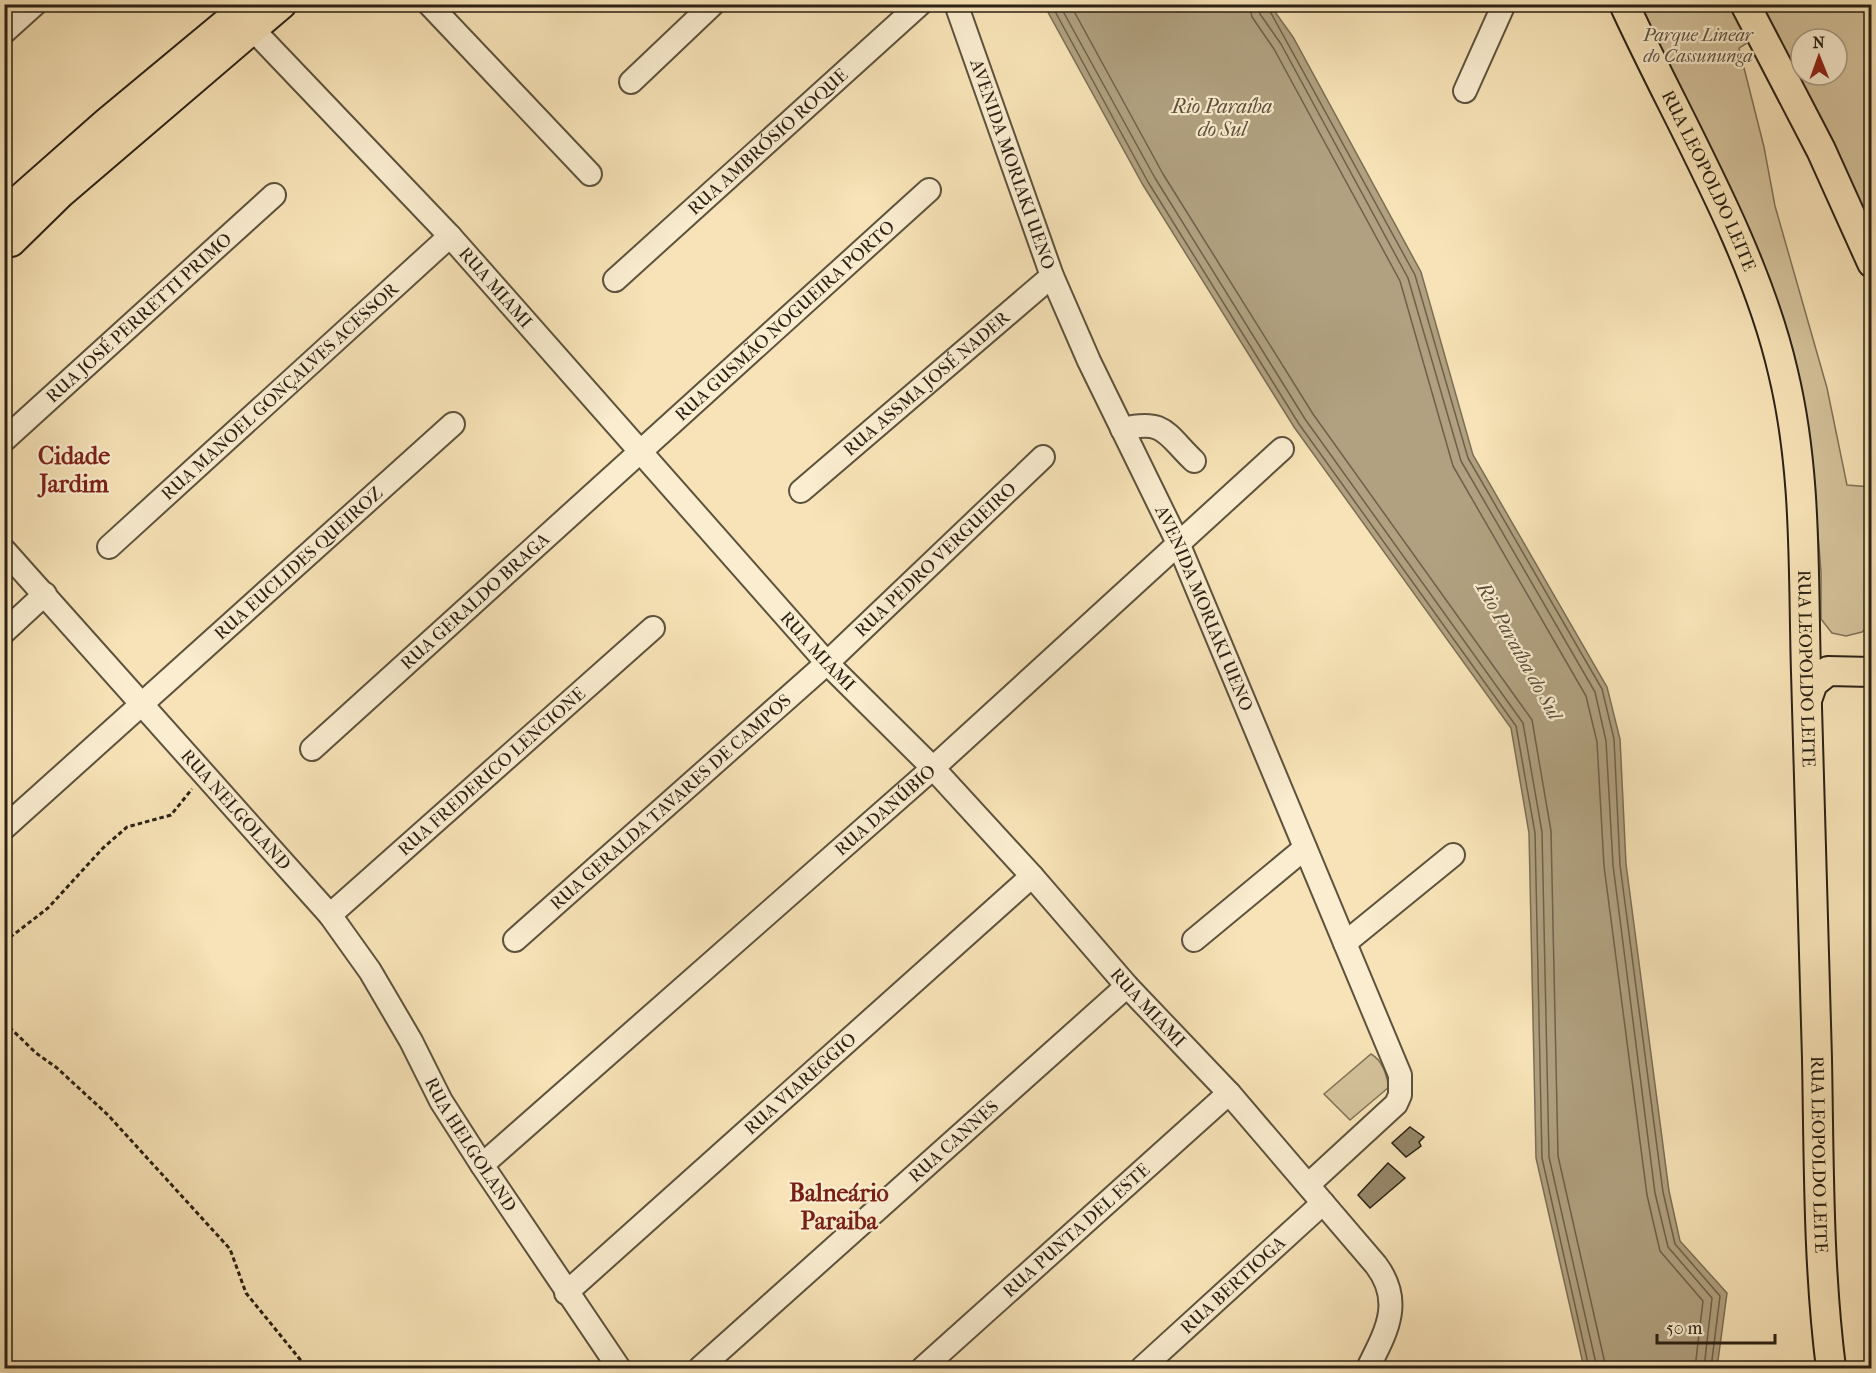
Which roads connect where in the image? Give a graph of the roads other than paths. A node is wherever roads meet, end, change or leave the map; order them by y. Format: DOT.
graph roads {
  1 [pos="35,4"];
  2 [pos="282,4"];
  3 [pos="429,4"];
  4 [pos="713,4"];
  5 [pos="920,4"];
  6 [pos="956,4"];
  7 [pos="1504,4"];
  8 [pos="1623,4"];
  9 [pos="1745,4"];
  10 [pos="247,17"];
  11 [pos="4,32"];
  12 [pos="631,82"];
  13 [pos="1465,92"];
  14 [pos="590,174"];
  15 [pos="929,190"];
  16 [pos="274,195"];
  17 [pos="9,226"];
  18 [pos="450,236"];
  19 [pos="1872,262"];
  20 [pos="1052,276"];
  21 [pos="615,280"];
  22 [pos="453,424"];
  23 [pos="1122,429"];
  24 [pos="4,440"];
  25 [pos="1282,449"];
  26 [pos="639,452"];
  27 [pos="1043,457"];
  28 [pos="1194,461"];
  29 [pos="801,490"];
  30 [pos="1178,543"];
  31 [pos="109,547"];
  32 [pos="4,550"];
  33 [pos="45,594"];
  34 [pos="653,628"];
  35 [pos="4,632"];
  36 [pos="1872,656"];
  37 [pos="827,663"];
  38 [pos="1813,663"];
  39 [pos="1872,672"];
  40 [pos="143,703"];
  41 [pos="312,749"];
  42 [pos="933,768"];
  43 [pos="4,828"];
  44 [pos="1305,848"];
  45 [pos="1453,855"];
  46 [pos="1032,876"];
  47 [pos="330,915"];
  48 [pos="515,940"];
  49 [pos="1194,940"];
  50 [pos="1345,943"];
  51 [pos="1128,986"];
  52 [pos="1229,1093"];
  53 [pos="482,1166"];
  54 [pos="1308,1185"];
  55 [pos="1323,1203"];
  56 [pos="566,1293"];
  57 [pos="619,1368"];
  58 [pos="700,1368"];
  59 [pos="923,1368"];
  60 [pos="1142,1368"];
  61 [pos="1368,1368"];
  62 [pos="1831,1368"];
  1 -- 11 [label="street"];
  2 -- 10 [label="main road"];
  3 -- 14 [label="street"];
  4 -- 12 [label="street"];
  5 -- 21 [label="street, RUA AMBRÓSIO ROQUE"];
  6 -- 20 [label="street, AVENIDA MORIAKI UENO"];
  7 -- 13 [label="street"];
  8 -- 38 [label="main road, RUA LEOPOLDO LEITE"];
  9 -- 19 [label="main road"];
  10 -- 17 [label="main road"];
  10 -- 18 [label="street, RUA MIAMI"];
  15 -- 26 [label="street, RUA GUSMÃO NOGUEIRA PORTO"];
  16 -- 24 [label="street, RUA JOSÉ PERRETTI PRIMO"];
  18 -- 26 [label="street, RUA MIAMI"];
  18 -- 31 [label="street, RUA MANOEL GONÇALVES ACESSOR"];
  20 -- 23 [label="street, AVENIDA MORIAKI UENO"];
  20 -- 29 [label="street, RUA ASSMA JOSÉ NADER"];
  22 -- 40 [label="street, RUA EUCLIDES QUEIROZ"];
  23 -- 28 [label="street"];
  23 -- 30 [label="street, AVENIDA MORIAKI UENO"];
  25 -- 30 [label="street, RUA DANÚBIO"];
  26 -- 37 [label="street, RUA MIAMI"];
  26 -- 41 [label="street, RUA GERALDO BRAGA"];
  27 -- 37 [label="street, RUA PEDRO VERGUEIRO"];
  30 -- 42 [label="street, RUA DANÚBIO"];
  30 -- 44 [label="street, AVENIDA MORIAKI UENO"];
  32 -- 33 [label="street"];
  33 -- 35 [label="street"];
  33 -- 40 [label="street"];
  34 -- 47 [label="street, RUA FREDERICO LENCIONE"];
  36 -- 38 [label="main road"];
  37 -- 42 [label="street, RUA MIAMI"];
  37 -- 48 [label="street, RUA GERALDA TAVARES DE CAMPOS"];
  38 -- 39 [label="main road"];
  38 -- 62 [label="main road, RUA LEOPOLDO LEITE"];
  40 -- 43 [label="street, RUA EUCLIDES QUEIROZ"];
  40 -- 47 [label="street, RUA NELGOLAND"];
  42 -- 46 [label="street, RUA MIAMI"];
  42 -- 53 [label="street, RUA DANÚBIO"];
  44 -- 49 [label="street"];
  44 -- 50 [label="street, AVENIDA MORIAKI UENO"];
  45 -- 50 [label="street"];
  46 -- 51 [label="street, RUA MIAMI"];
  46 -- 56 [label="street, RUA VIAREGGIO"];
  47 -- 53 [label="street, RUA HELGOLAND"];
  50 -- 54 [label="street, AVENIDA MORIAKI UENO"];
  51 -- 52 [label="street, RUA MIAMI"];
  51 -- 58 [label="street, RUA CANNES"];
  52 -- 54 [label="street, RUA MIAMI"];
  52 -- 59 [label="street, RUA PUNTA DEL ESTE"];
  53 -- 56 [label="street, RUA HELGOLAND"];
  54 -- 55 [label="street, RUA MIAMI"];
  55 -- 60 [label="street, RUA BERTIOGA"];
  55 -- 61 [label="street, RUA MIAMI"];
  56 -- 57 [label="street, RUA HELGOLAND"];
}
